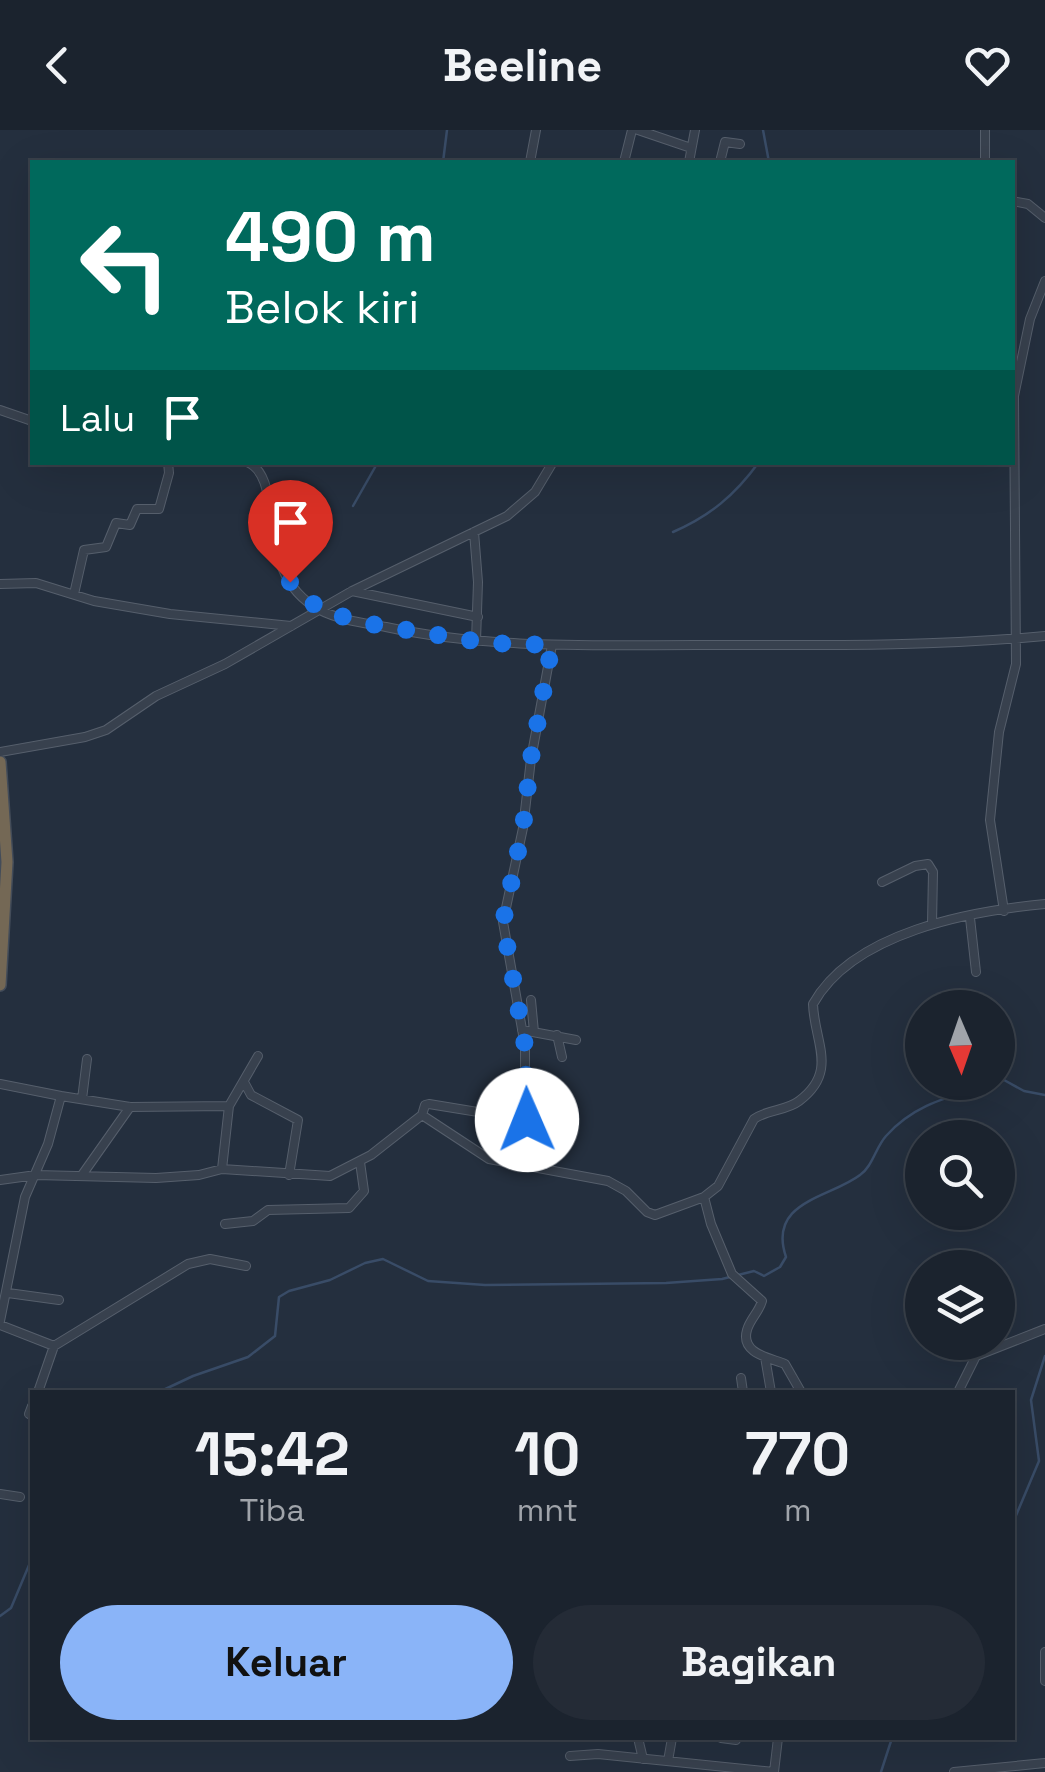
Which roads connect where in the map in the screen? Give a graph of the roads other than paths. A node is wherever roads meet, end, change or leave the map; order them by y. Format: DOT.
graph roads {
  1 [pos="536,130"];
  2 [pos="635,130"];
  3 [pos="695,130"];
  4 [pos="984,130"];
  5 [pos="740,144"];
  6 [pos="691,148"];
  7 [pos="530,160"];
  8 [pos="625,160"];
  9 [pos="689,160"];
  10 [pos="720,160"];
  11 [pos="985,160"];
  12 [pos="1015,202"];
  13 [pos="1045,218"];
  14 [pos="1045,281"];
  15 [pos="1015,391"];
  16 [pos="0,410"];
  17 [pos="30,419"];
  18 [pos="168,465"];
  19 [pos="251,465"];
  20 [pos="551,465"];
  21 [pos="1014,465"];
  22 [pos="474,532"];
  23 [pos="0,584"];
  24 [pos="352,591"];
  25 [pos="74,594"];
  26 [pos="320,610"];
  27 [pos="478,617"];
  28 [pos="291,626"];
  29 [pos="1045,636"];
  30 [pos="1014,639"];
  31 [pos="476,641"];
  32 [pos="552,645"];
  33 [pos="0,752"];
  34 [pos="0,762"];
  35 [pos="882,882"];
  36 [pos="1045,904"];
  37 [pos="1004,910"];
  38 [pos="970,918"];
  39 [pos="932,924"];
  40 [pos="976,972"];
  41 [pos="0,986"];
  42 [pos="531,1000"];
  43 [pos="522,1030"];
  44 [pos="534,1032"];
  45 [pos="556,1035"];
  46 [pos="576,1040"];
  47 [pos="258,1056"];
  48 [pos="562,1057"];
  49 [pos="88,1058"];
  50 [pos="244,1082"];
  51 [pos="0,1084"];
  52 [pos="61,1096"];
  53 [pos="82,1098"];
  54 [pos="229,1106"];
  55 [pos="130,1107"];
  56 [pos="422,1115"];
  57 [pos="527,1120"];
  58 [pos="360,1162"];
  59 [pos="525,1167"];
  60 [pos="222,1169"];
  61 [pos="36,1175"];
  62 [pos="82,1175"];
  63 [pos="288,1175"];
  64 [pos="0,1180"];
  65 [pos="704,1197"];
  66 [pos="225,1224"];
  67 [pos="246,1266"];
  68 [pos="8,1293"];
  69 [pos="59,1300"];
  70 [pos="0,1323"];
  71 [pos="1045,1330"];
  72 [pos="54,1346"];
  73 [pos="766,1357"];
  74 [pos="741,1378"];
  75 [pos="39,1390"];
  76 [pos="743,1390"];
  77 [pos="770,1390"];
  78 [pos="800,1390"];
  79 [pos="959,1390"];
  80 [pos="0,1494"];
  81 [pos="20,1497"];
  82 [pos="1045,1652"];
  83 [pos="1045,1681"];
  84 [pos="638,1740"];
  85 [pos="672,1740"];
  86 [pos="778,1740"];
  87 [pos="570,1756"];
  88 [pos="643,1759"];
  89 [pos="1045,1763"];
  90 [pos="671,1765"];
  91 [pos="980,1771"];
  92 [pos="954,1772"];
  1 -- 7 [label="street"];
  2 -- 6 [label="street"];
  2 -- 8 [label="street"];
  3 -- 6 [label="street"];
  4 -- 11 [label="street"];
  5 -- 10 [label="street"];
  6 -- 9 [label="street"];
  12 -- 13 [label="street"];
  14 -- 15 [label="street"];
  16 -- 17 [label="street"];
  18 -- 25 [label="street"];
  19 -- 26 [label="street"];
  20 -- 22 [label="street"];
  21 -- 30 [label="street"];
  22 -- 24 [label="street"];
  22 -- 27 [label="street"];
  23 -- 25 [label="street"];
  24 -- 26 [label="street"];
  24 -- 27 [label="street"];
  25 -- 28 [label="street"];
  26 -- 28 [label="street"];
  26 -- 31 [label="street"];
  27 -- 31 [label="street"];
  28 -- 33 [label="street"];
  29 -- 30 [label="street"];
  30 -- 32 [label="street"];
  30 -- 37 [label="street"];
  31 -- 32 [label="street"];
  32 -- 43 [label="street"];
  34 -- 41 [label="highway"];
  35 -- 39 [label="street"];
  36 -- 37 [label="street"];
  37 -- 38 [label="street"];
  38 -- 39 [label="street"];
  38 -- 40 [label="street"];
  39 -- 65 [label="street"];
  42 -- 44 [label="street"];
  43 -- 44 [label="street"];
  43 -- 57 [label="street"];
  44 -- 45 [label="street"];
  45 -- 46 [label="street"];
  45 -- 48 [label="street"];
  47 -- 50 [label="street"];
  49 -- 53 [label="street"];
  50 -- 54 [label="street"];
  50 -- 63 [label="street"];
  51 -- 52 [label="street"];
  52 -- 53 [label="street"];
  52 -- 61 [label="street"];
  53 -- 55 [label="street"];
  54 -- 55 [label="street"];
  54 -- 60 [label="street"];
  55 -- 62 [label="street"];
  56 -- 57 [label="street"];
  56 -- 58 [label="street"];
  56 -- 59 [label="street"];
  57 -- 59 [label="street"];
  58 -- 63 [label="street"];
  58 -- 66 [label="street"];
  59 -- 65 [label="street"];
  60 -- 62 [label="street"];
  60 -- 63 [label="street"];
  61 -- 62 [label="street"];
  61 -- 64 [label="street"];
  61 -- 68 [label="street"];
  65 -- 73 [label="street"];
  67 -- 72 [label="street"];
  68 -- 69 [label="street"];
  68 -- 70 [label="street"];
  70 -- 72 [label="street"];
  71 -- 79 [label="street"];
  72 -- 75 [label="street"];
  73 -- 77 [label="street"];
  73 -- 78 [label="street"];
  74 -- 76 [label="street"];
  80 -- 81 [label="street"];
  82 -- 83 [label="street"];
  84 -- 88 [label="street"];
  85 -- 90 [label="street"];
  86 -- 90 [label="street"];
  87 -- 88 [label="street"];
  88 -- 90 [label="street"];
  89 -- 91 [label="street"];
  91 -- 92 [label="street"];
}
